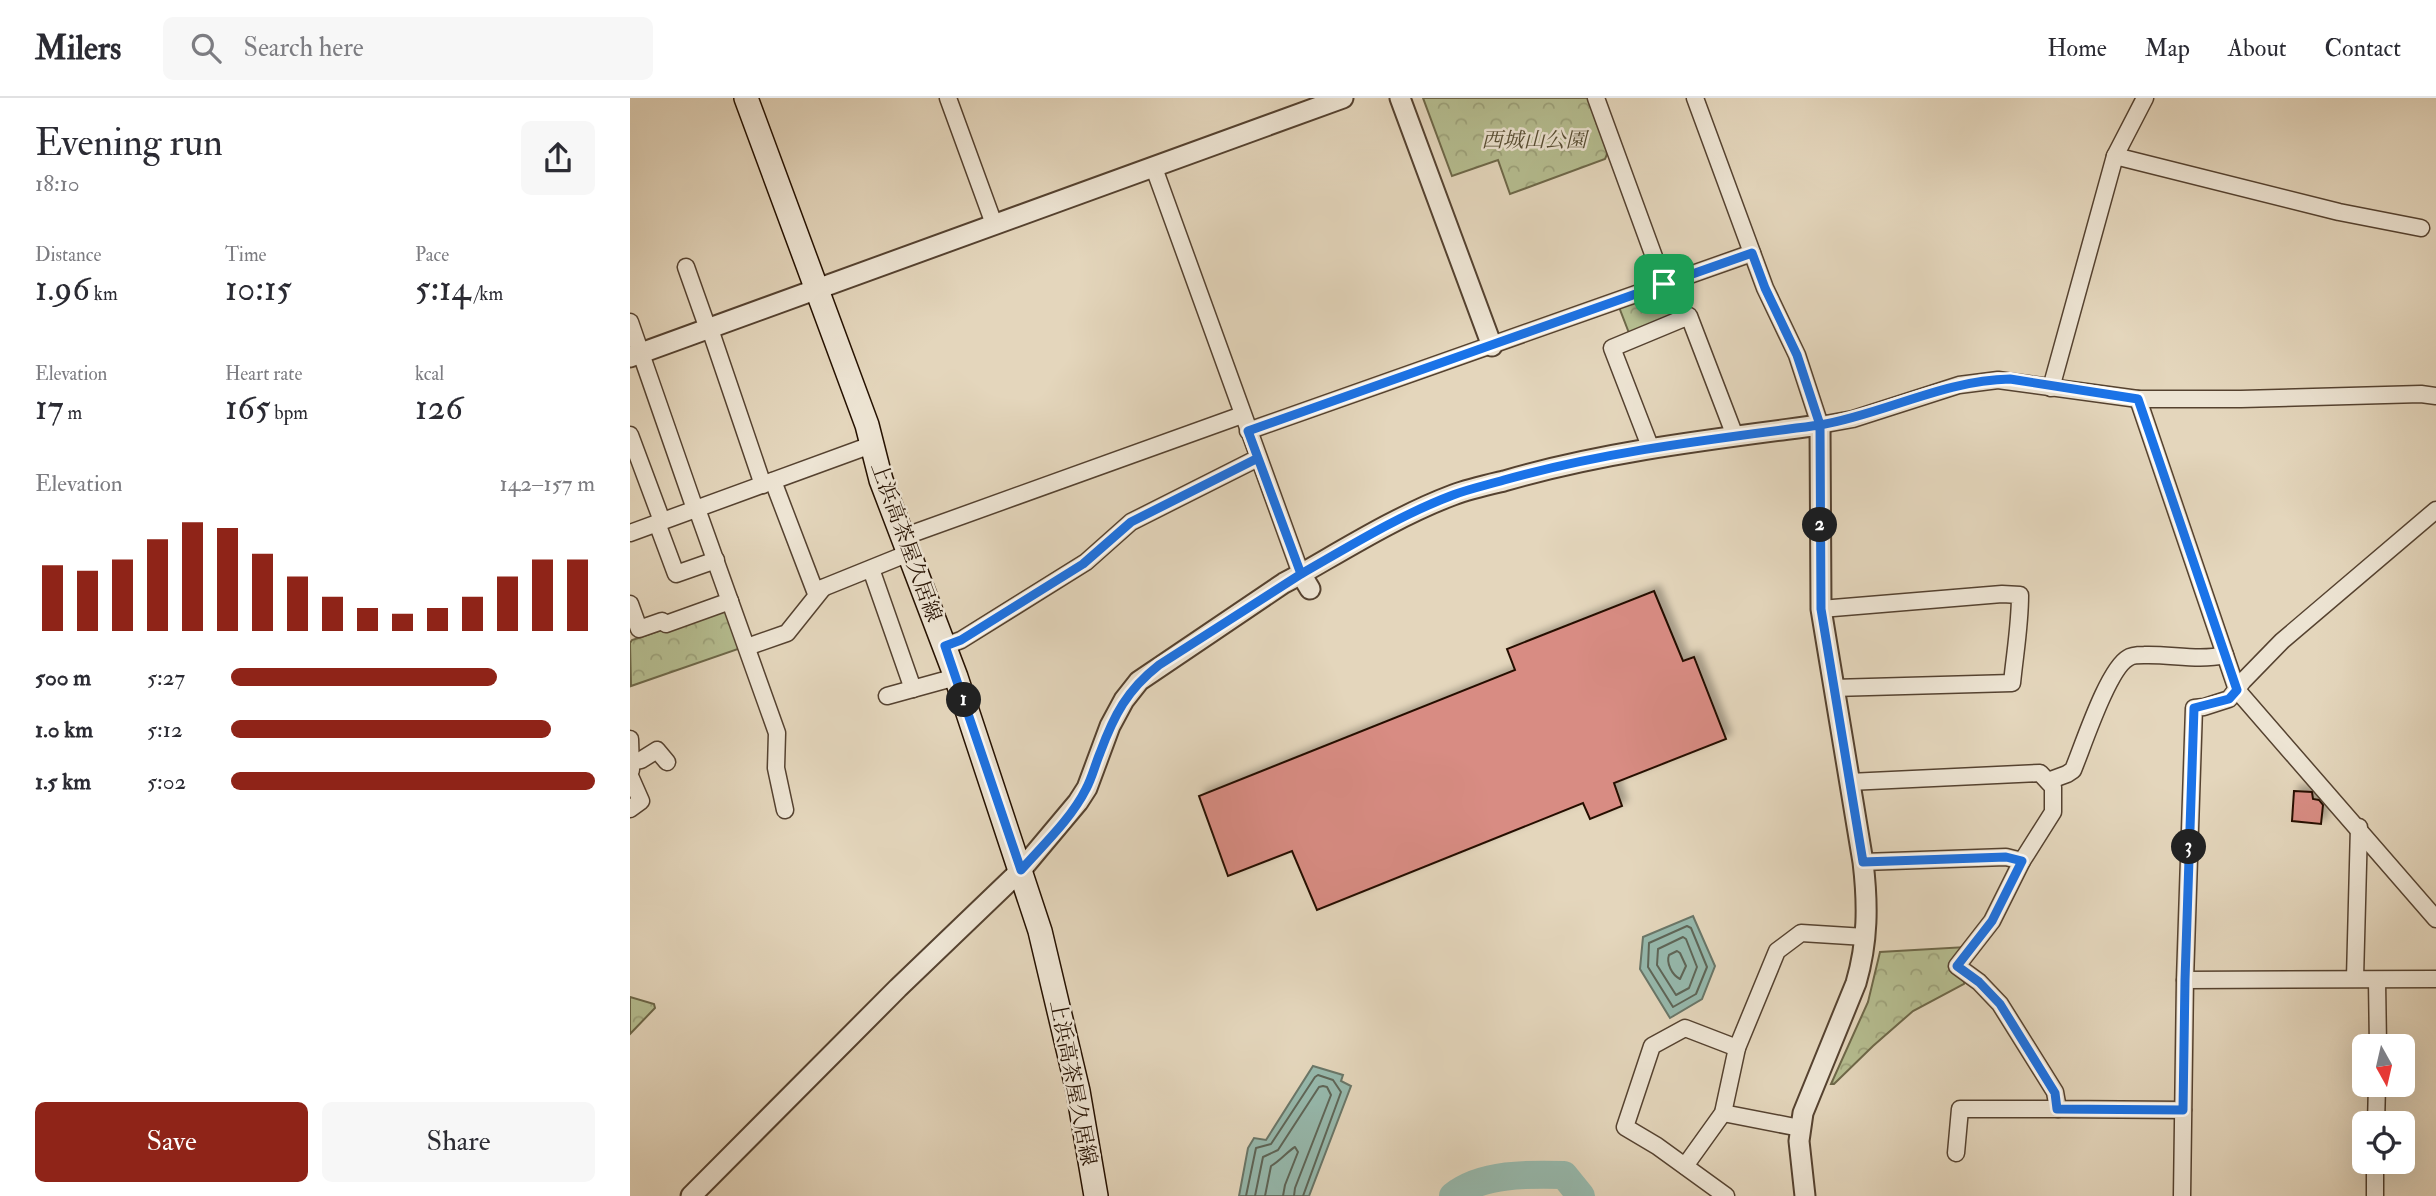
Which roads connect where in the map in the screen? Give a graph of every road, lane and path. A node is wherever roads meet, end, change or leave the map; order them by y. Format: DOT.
graph roads {
  1 [pos="746,98"];
  2 [pos="948,98"];
  3 [pos="1343,98"];
  4 [pos="1400,98"];
  5 [pos="1596,98"];
  6 [pos="1695,98"];
  7 [pos="2145,98"];
  8 [pos="2115,156"];
  9 [pos="1154,169"];
  10 [pos="994,224"];
  11 [pos="2421,228"];
  12 [pos="1752,253"];
  13 [pos="686,267"];
  14 [pos="1664,284"];
  15 [pos="816,290"];
  16 [pos="630,322"];
  17 [pos="709,329"];
  18 [pos="1492,345"];
  19 [pos="636,355"];
  20 [pos="2051,387"];
  21 [pos="2436,396"];
  22 [pos="2138,399"];
  23 [pos="1245,423"];
  24 [pos="1820,425"];
  25 [pos="630,435"];
  26 [pos="1735,436"];
  27 [pos="871,445"];
  28 [pos="1651,449"];
  29 [pos="1258,458"];
  30 [pos="768,483"];
  31 [pos="696,509"];
  32 [pos="2436,510"];
  33 [pos="660,522"];
  34 [pos="630,533"];
  35 [pos="906,545"];
  36 [pos="716,561"];
  37 [pos="871,569"];
  38 [pos="1305,582"];
  39 [pos="822,589"];
  40 [pos="730,601"];
  41 [pos="630,604"];
  42 [pos="1821,609"];
  43 [pos="635,631"];
  44 [pos="945,646"];
  45 [pos="747,647"];
  46 [pos="2225,655"];
  47 [pos="956,677"];
  48 [pos="1833,688"];
  49 [pos="913,689"];
  50 [pos="2237,690"];
  51 [pos="887,696"];
  52 [pos="630,739"];
  53 [pos="667,762"];
  54 [pos="631,770"];
  55 [pos="2048,781"];
  56 [pos="1849,782"];
  57 [pos="630,809"];
  58 [pos="785,810"];
  59 [pos="2359,827"];
  60 [pos="2022,861"];
  61 [pos="1863,862"];
  62 [pos="1021,870"];
  63 [pos="2436,919"];
  64 [pos="1865,937"];
  65 [pos="2355,978"];
  66 [pos="2436,979"];
  67 [pos="2185,980"];
  68 [pos="2377,981"];
  69 [pos="2378,1034"];
  70 [pos="1737,1048"];
  71 [pos="2057,1109"];
  72 [pos="2183,1110"];
  73 [pos="1723,1113"];
  74 [pos="1800,1128"];
  75 [pos="1956,1153"];
  76 [pos="1685,1166"];
  77 [pos="2375,1174"];
  78 [pos="691,1196"];
  79 [pos="1096,1196"];
  80 [pos="1726,1196"];
  81 [pos="1805,1196"];
  82 [pos="2182,1196"];
  83 [pos="2375,1196"];
  1 -- 15 [label="main road, 上浜高茶屋久居線"];
  2 -- 10 [label="street"];
  3 -- 9 [label="street"];
  4 -- 18 [label="street"];
  5 -- 14 [label="street"];
  6 -- 12 [label="street"];
  7 -- 8 [label="street"];
  8 -- 11 [label="street"];
  8 -- 20 [label="street"];
  9 -- 10 [label="street"];
  9 -- 23 [label="street"];
  10 -- 15 [label="street"];
  12 -- 14 [label="street"];
  12 -- 24 [label="street"];
  13 -- 17 [label="street"];
  14 -- 18 [label="street"];
  15 -- 17 [label="street"];
  15 -- 27 [label="main road, 上浜高茶屋久居線"];
  16 -- 19 [label="street"];
  17 -- 19 [label="street"];
  17 -- 30 [label="street"];
  18 -- 23 [label="street"];
  19 -- 31 [label="street"];
  20 -- 22 [label="street"];
  20 -- 24 [label="street"];
  21 -- 22 [label="street"];
  22 -- 46 [label="street"];
  23 -- 29 [label="street"];
  23 -- 35 [label="street"];
  24 -- 26 [label="street"];
  24 -- 42 [label="street"];
  25 -- 33 [label="street"];
  26 -- 28 [label="street"];
  26 -- 28 [label="street"];
  27 -- 30 [label="street"];
  27 -- 35 [label="main road, 上浜高茶屋久居線"];
  28 -- 38 [label="street"];
  29 -- 38 [label="street"];
  29 -- 44 [label="street"];
  30 -- 31 [label="street"];
  30 -- 39 [label="street"];
  31 -- 33 [label="street"];
  31 -- 36 [label="street"];
  32 -- 50 [label="street"];
  33 -- 34 [label="street"];
  33 -- 36 [label="street"];
  35 -- 37 [label="street"];
  35 -- 44 [label="main road, 上浜高茶屋久居線"];
  36 -- 40 [label="street"];
  37 -- 39 [label="street"];
  37 -- 49 [label="street"];
  38 -- 62 [label="street"];
  39 -- 45 [label="street"];
  40 -- 43 [label="street"];
  40 -- 45 [label="street"];
  41 -- 43 [label="street"];
  42 -- 48 [label="street"];
  42 -- 48 [label="street"];
  44 -- 47 [label="main road, 上浜高茶屋久居線"];
  45 -- 58 [label="street"];
  46 -- 50 [label="street"];
  46 -- 55 [label="street"];
  47 -- 49 [label="street"];
  47 -- 62 [label="main road, 上浜高茶屋久居線"];
  48 -- 56 [label="street"];
  49 -- 51 [label="street"];
  50 -- 59 [label="street"];
  50 -- 67 [label="street"];
  52 -- 54 [label="street"];
  53 -- 54 [label="street"];
  54 -- 57 [label="street"];
  55 -- 56 [label="street"];
  55 -- 60 [label="street"];
  56 -- 61 [label="street"];
  59 -- 63 [label="street"];
  59 -- 65 [label="street"];
  60 -- 61 [label="street"];
  60 -- 71 [label="street"];
  61 -- 64 [label="street"];
  62 -- 78 [label="street"];
  62 -- 79 [label="main road, 上浜高茶屋久居線"];
  64 -- 70 [label="street"];
  64 -- 74 [label="street"];
  65 -- 67 [label="street"];
  65 -- 68 [label="street"];
  66 -- 68 [label="street"];
  67 -- 72 [label="street"];
  68 -- 69 [label="street"];
  70 -- 73 [label="street"];
  70 -- 76 [label="street"];
  71 -- 72 [label="street"];
  71 -- 75 [label="street"];
  72 -- 82 [label="street"];
  73 -- 74 [label="street"];
  73 -- 76 [label="street"];
  74 -- 81 [label="street"];
  76 -- 80 [label="street"];
  77 -- 83 [label="street"];
}
